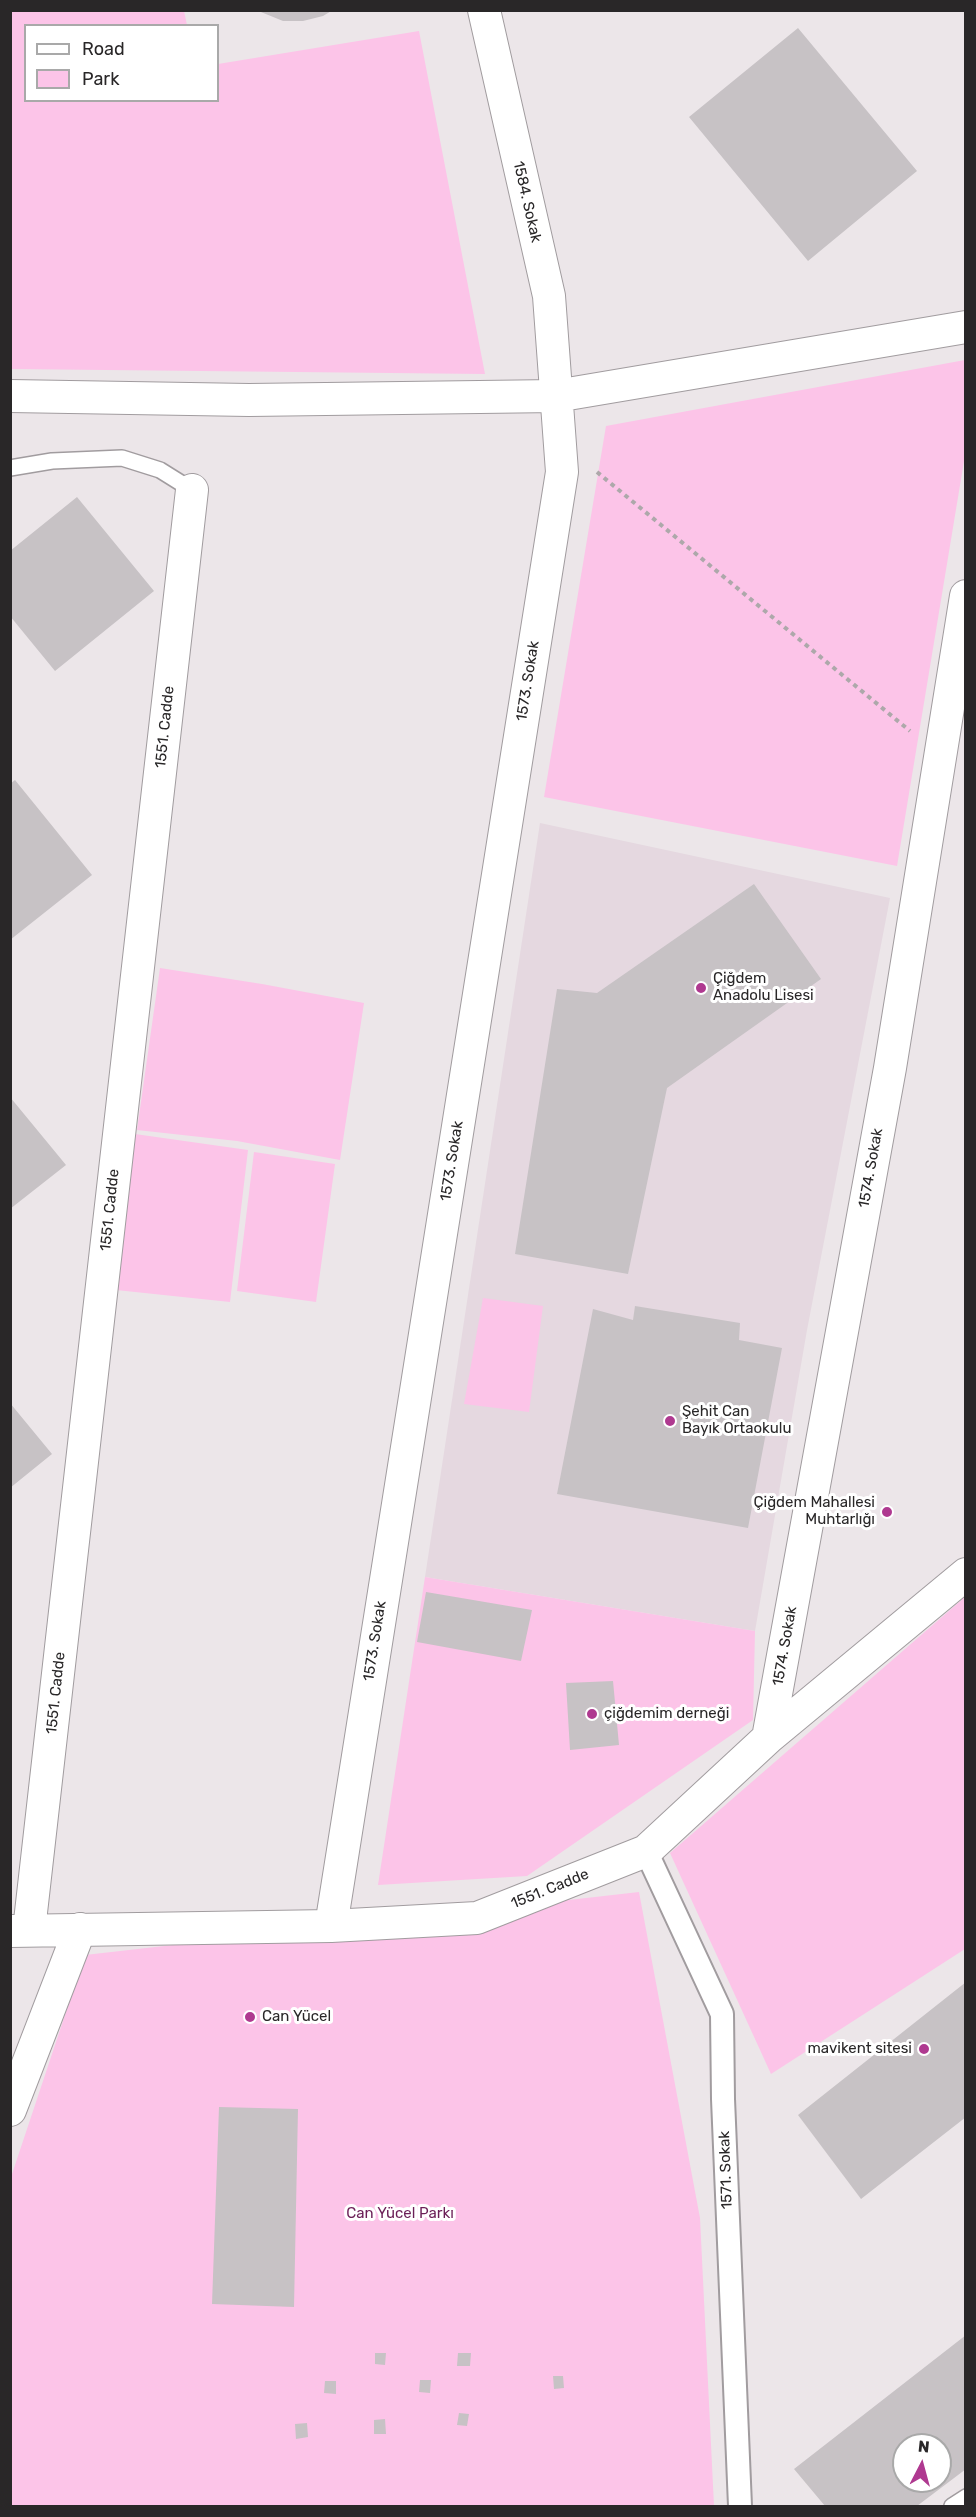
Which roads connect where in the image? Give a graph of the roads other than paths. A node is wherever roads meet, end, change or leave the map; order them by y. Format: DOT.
graph roads {
  1 [pos="484,10"];
  2 [pos="966,327"];
  3 [pos="10,396"];
  4 [pos="556,396"];
  5 [pos="10,468"];
  6 [pos="192,490"];
  7 [pos="966,596"];
  8 [pos="966,1574"];
  9 [pos="768,1738"];
  10 [pos="646,1851"];
  11 [pos="331,1926"];
  12 [pos="80,1929"];
  13 [pos="20,1930"];
  14 [pos="10,2110"];
  15 [pos="966,2496"];
  16 [pos="741,2506"];
  17 [pos="952,2506"];
  1 -- 4 [label="street, 1584. Sokak"];
  2 -- 4 [label="street"];
  3 -- 4 [label="street"];
  4 -- 11 [label="street, 1573. Sokak"];
  5 -- 6 [label="lane"];
  6 -- 13 [label="street, 1551. Cadde"];
  7 -- 9 [label="street, 1574. Sokak"];
  8 -- 9 [label="street, 1551. Cadde"];
  9 -- 10 [label="street, 1551. Cadde"];
  10 -- 11 [label="street, 1551. Cadde"];
  10 -- 16 [label="street, 1571. Sokak"];
  11 -- 12 [label="street, 1551. Cadde"];
  12 -- 13 [label="street, 1551. Cadde"];
  12 -- 14 [label="street"];
  15 -- 17 [label="lane"];
}
